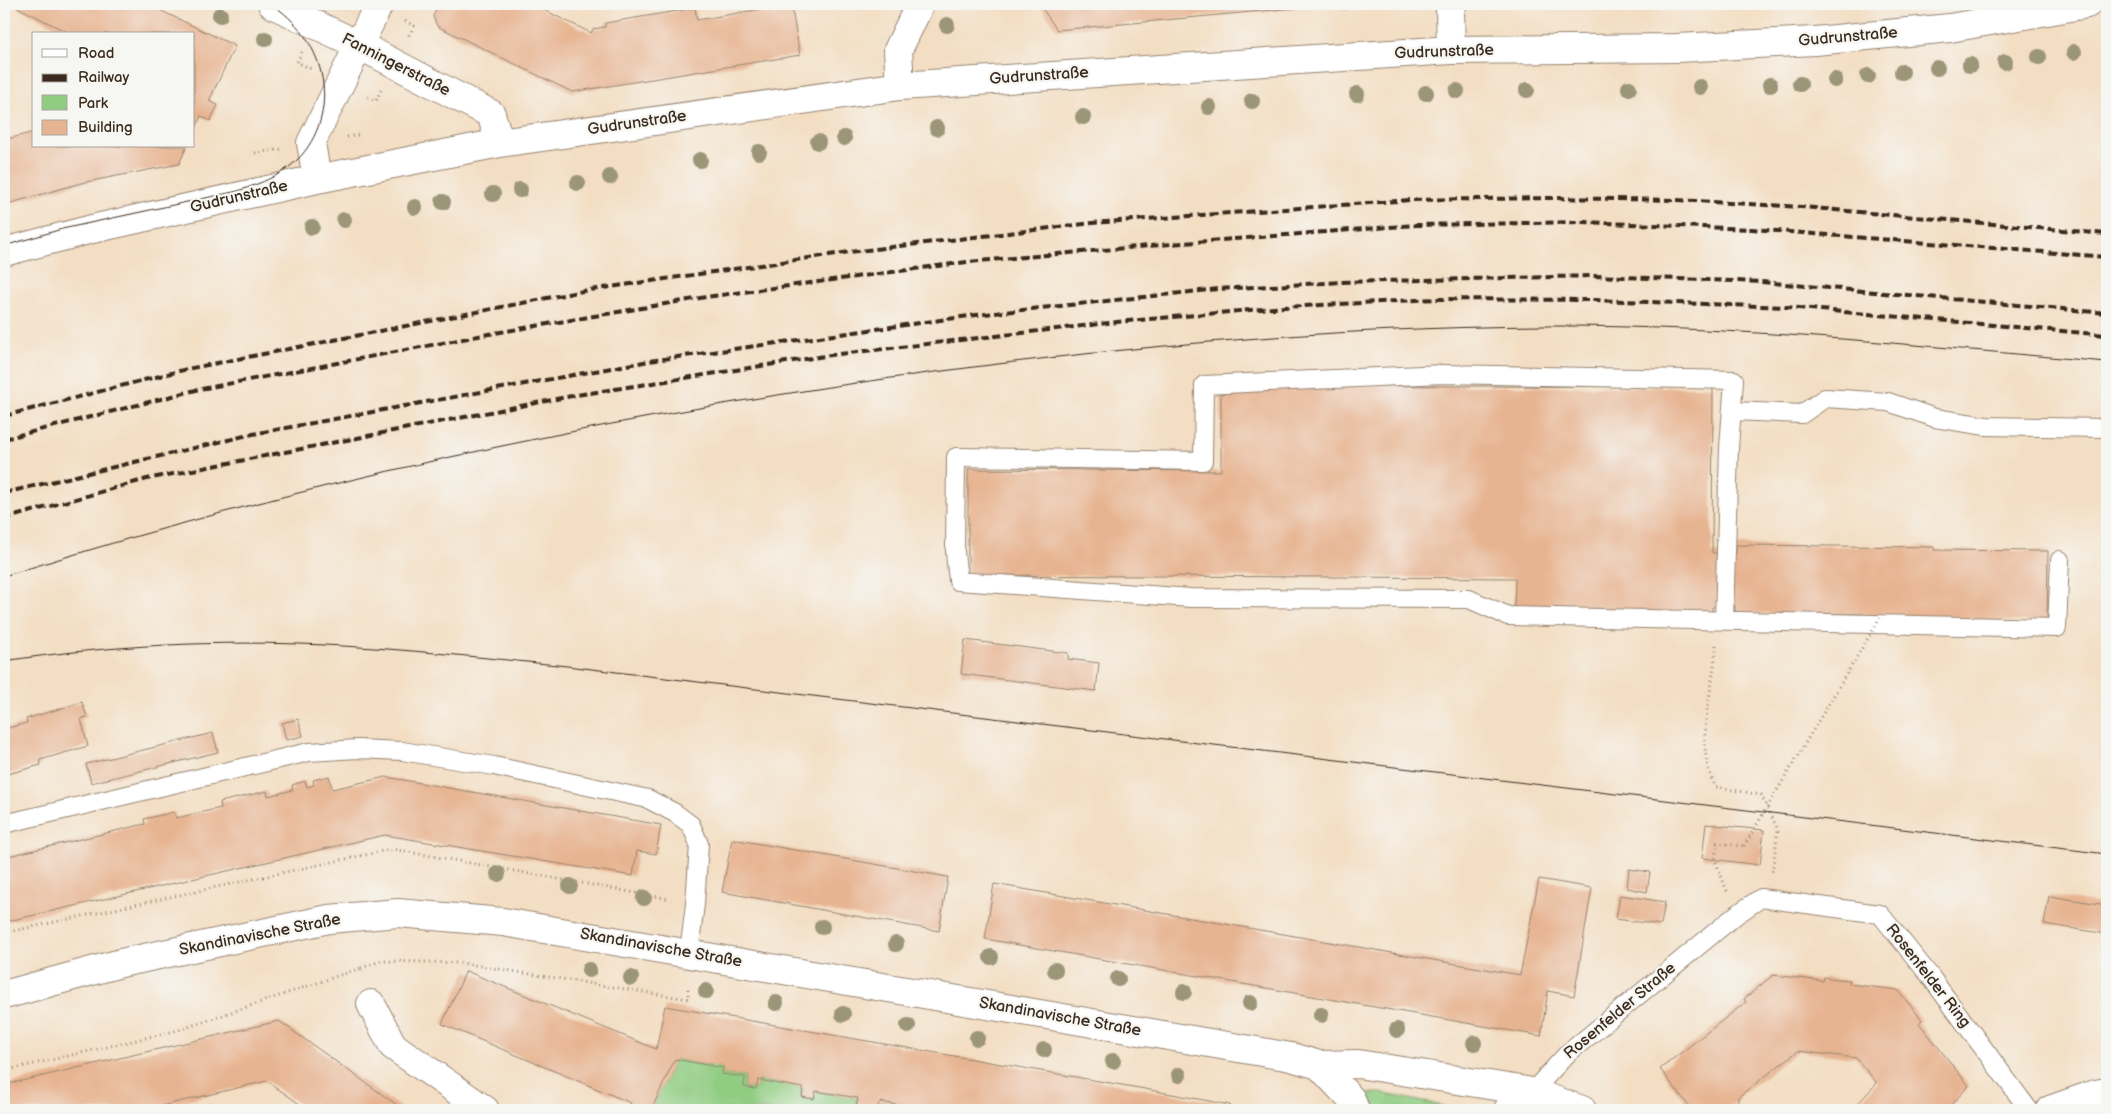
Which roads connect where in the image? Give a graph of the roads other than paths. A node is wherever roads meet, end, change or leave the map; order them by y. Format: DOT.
graph roads {
  1 [pos="272,4"];
  2 [pos="379,4"];
  3 [pos="920,4"];
  4 [pos="1453,4"];
  5 [pos="2087,4"];
  6 [pos="359,45"];
  7 [pos="1451,50"];
  8 [pos="900,86"];
  9 [pos="500,143"];
  10 [pos="318,179"];
  11 [pos="4,252"];
  12 [pos="1732,411"];
  13 [pos="2107,428"];
  14 [pos="2060,560"];
  15 [pos="1720,620"];
  16 [pos="4,824"];
  17 [pos="1736,915"];
  18 [pos="689,952"];
  19 [pos="4,996"];
  20 [pos="371,1004"];
  21 [pos="1318,1065"];
  22 [pos="1532,1092"];
  23 [pos="2107,1092"];
  24 [pos="485,1110"];
  25 [pos="1355,1110"];
  26 [pos="1508,1110"];
  27 [pos="1582,1110"];
  28 [pos="2028,1110"];
  29 [pos="2050,1110"];
  1 -- 6 [label="street, Fanningerstraße"];
  2 -- 6 [label="street"];
  3 -- 8 [label="street"];
  4 -- 7 [label="street"];
  5 -- 7 [label="street, Gudrunstraße"];
  6 -- 9 [label="street, Fanningerstraße"];
  6 -- 10 [label="street"];
  7 -- 8 [label="street, Gudrunstraße"];
  8 -- 9 [label="street, Gudrunstraße"];
  9 -- 10 [label="street, Gudrunstraße"];
  10 -- 11 [label="street, Gudrunstraße"];
  12 -- 13 [label="lane"];
  12 -- 15 [label="lane"];
  12 -- 15 [label="lane"];
  14 -- 15 [label="lane"];
  16 -- 18 [label="lane"];
  17 -- 22 [label="lane, Rosenfelder Straße"];
  17 -- 28 [label="lane, Rosenfelder Ring"];
  18 -- 19 [label="street, Skandinavische Straße"];
  18 -- 21 [label="street, Skandinavische Straße"];
  20 -- 24 [label="street"];
  21 -- 22 [label="street, Skandinavische Straße"];
  21 -- 25 [label="street"];
  22 -- 26 [label="street, Rosenfelder Straße"];
  22 -- 27 [label="street"];
  23 -- 29 [label="street"];
}
